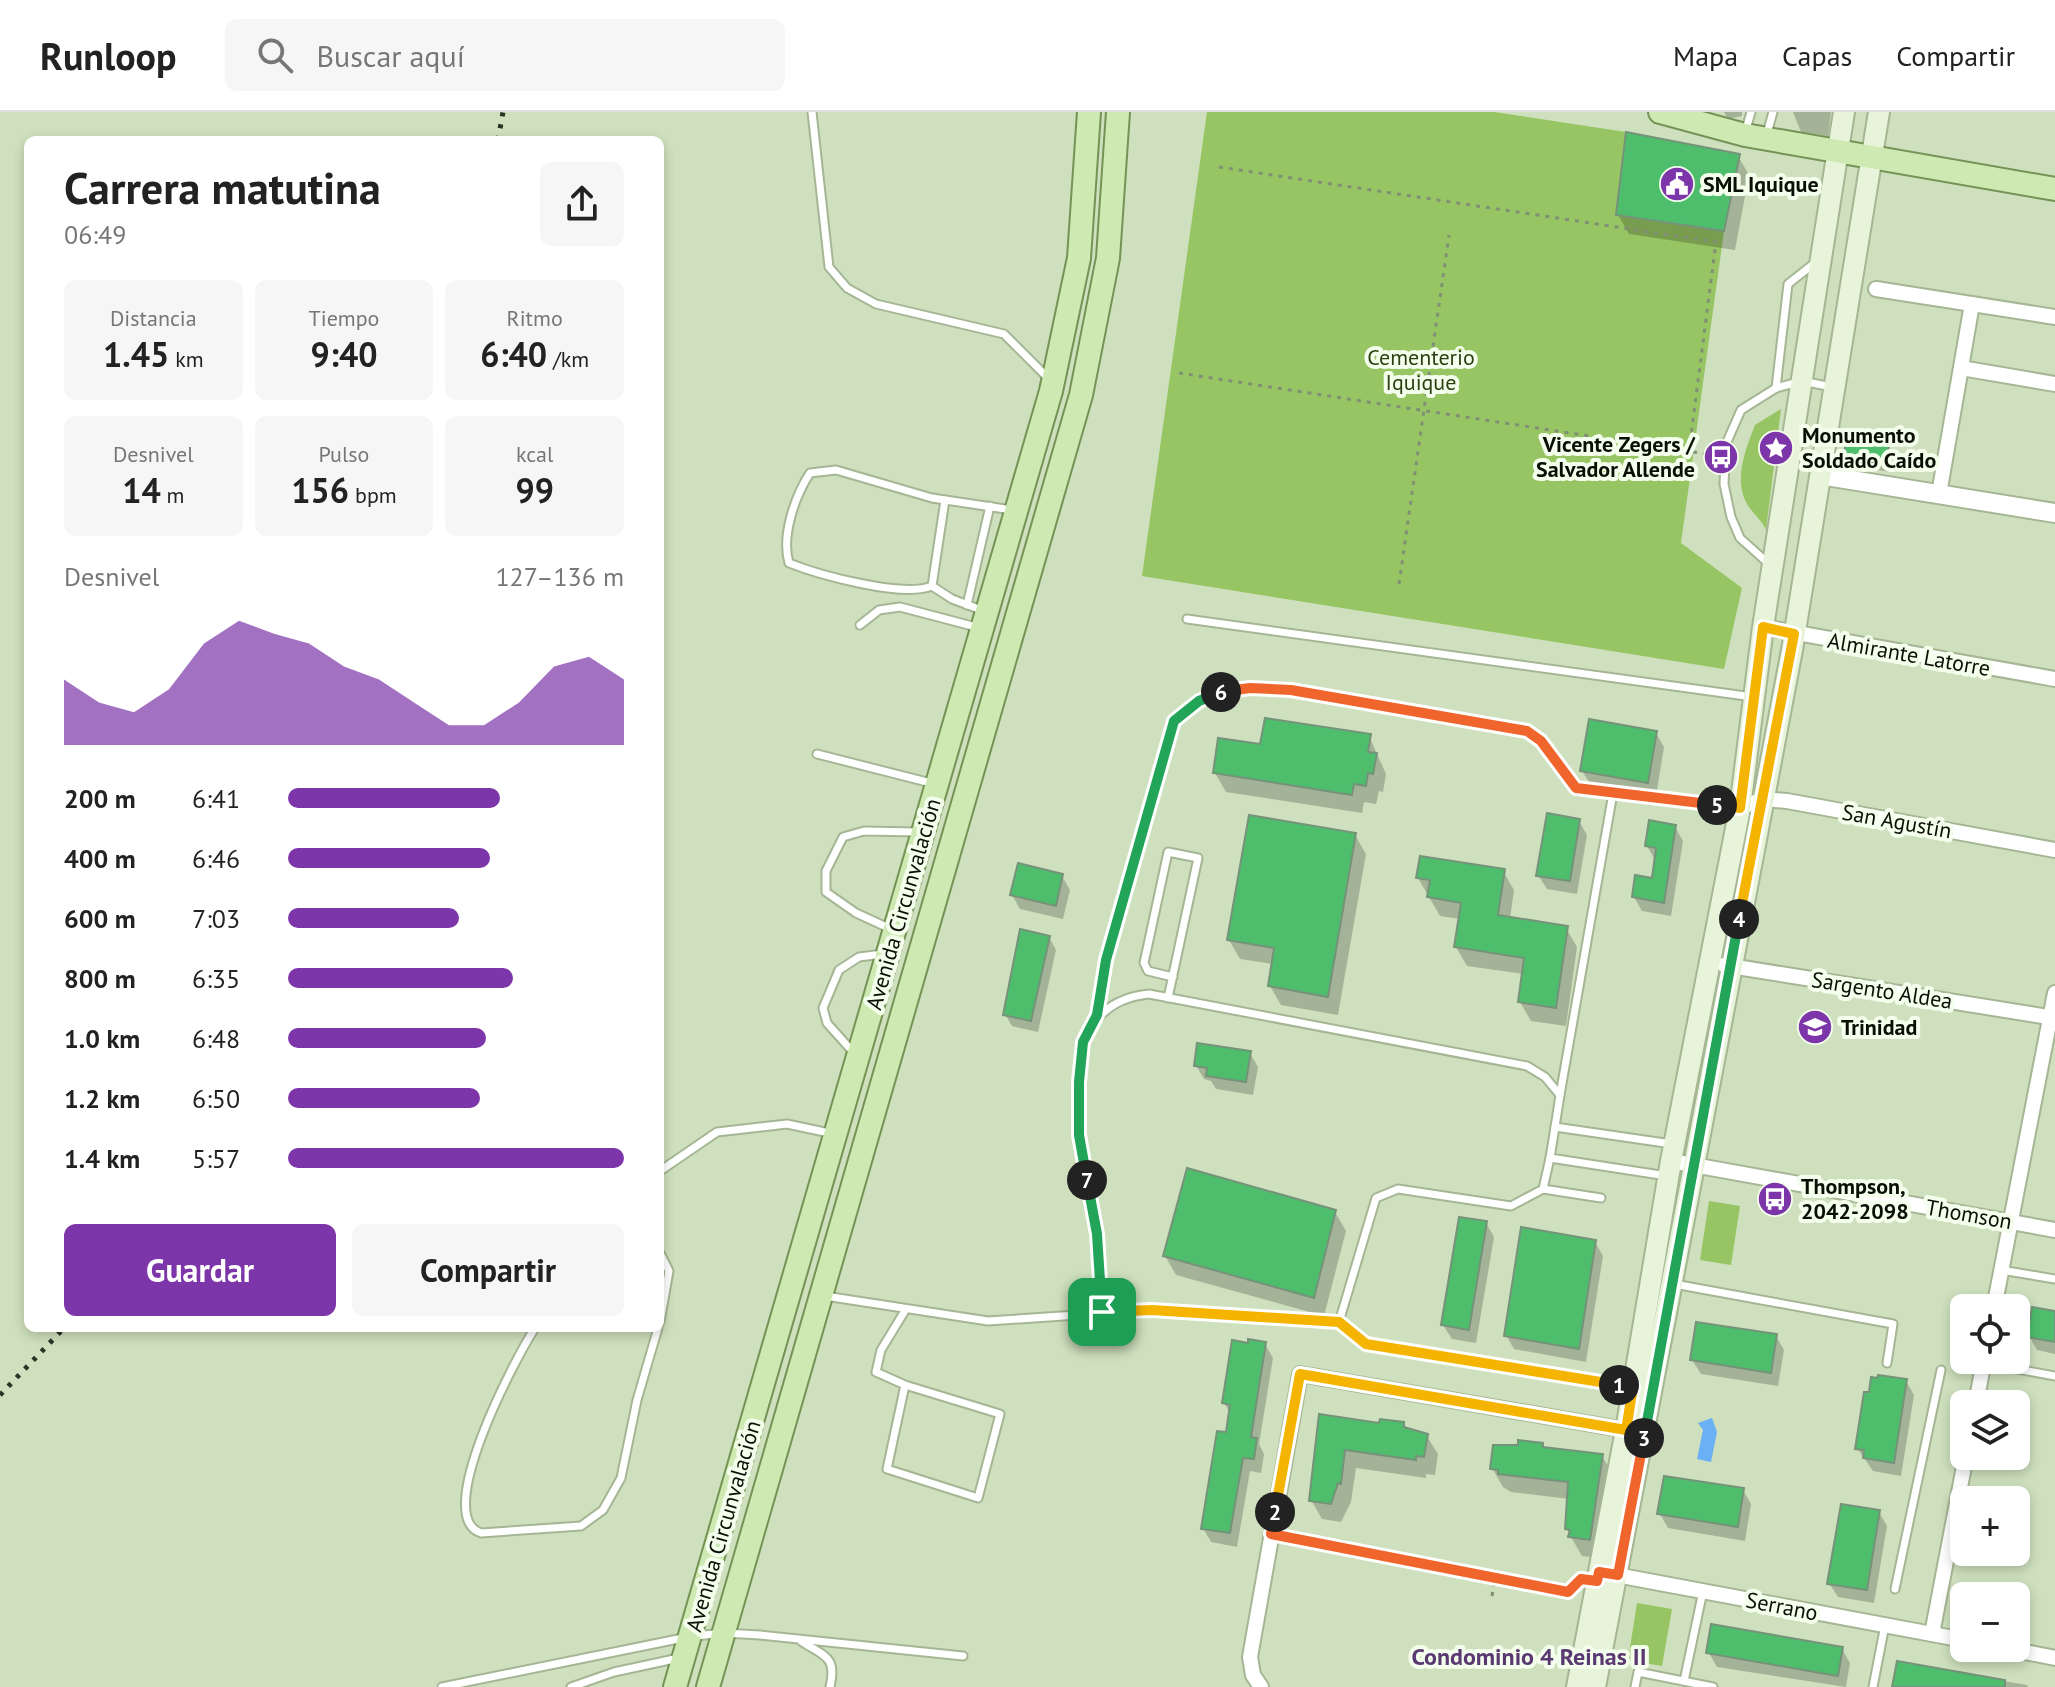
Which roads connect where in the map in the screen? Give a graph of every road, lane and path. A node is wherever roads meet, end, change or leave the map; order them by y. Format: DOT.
graph roads {
  1 [pos="812,112"];
  2 [pos="1089,112"];
  3 [pos="1118,112"];
  4 [pos="1751,112"];
  5 [pos="1773,112"];
  6 [pos="1844,112"];
  7 [pos="1879,112"];
  8 [pos="1673,114"];
  9 [pos="1755,137"];
  10 [pos="1838,152"];
  11 [pos="1872,159"];
  12 [pos="1219,167"];
  13 [pos="2055,189"];
  14 [pos="1449,235"];
  15 [pos="1821,258"];
  16 [pos="1876,289"];
  17 [pos="1972,304"];
  18 [pos="2055,317"];
  19 [pos="1961,368"];
  20 [pos="1179,373"];
  21 [pos="1802,381"];
  22 [pos="1053,383"];
  23 [pos="2055,384"];
  24 [pos="1834,387"];
  25 [pos="1776,388"];
  26 [pos="1423,410"];
  27 [pos="1689,451"];
  28 [pos="1724,456"];
  29 [pos="1820,475"];
  30 [pos="1939,494"];
  31 [pos="945,500"];
  32 [pos="990,506"];
  33 [pos="1015,510"];
  34 [pos="2055,513"];
  35 [pos="1773,568"];
  36 [pos="1399,584"];
  37 [pos="932,586"];
  38 [pos="979,615"];
  39 [pos="1187,619"];
  40 [pos="860,625"];
  41 [pos="1763,627"];
  42 [pos="1794,634"];
  43 [pos="2055,679"];
  44 [pos="1755,697"];
  45 [pos="817,754"];
  46 [pos="937,784"];
  47 [pos="1613,793"];
  48 [pos="1763,799"];
  49 [pos="1740,808"];
  50 [pos="924,832"];
  51 [pos="2055,850"];
  52 [pos="892,942"];
  53 [pos="1708,963"];
  54 [pos="1730,966"];
  55 [pos="1173,977"];
  56 [pos="2055,993"];
  57 [pos="1168,998"];
  58 [pos="1097,1015"];
  59 [pos="2053,1017"];
  60 [pos="858,1058"];
  61 [pos="1560,1095"];
  62 [pos="1555,1127"];
  63 [pos="836,1135"];
  64 [pos="1550,1158"];
  65 [pos="1672,1160"];
  66 [pos="1694,1165"];
  67 [pos="664,1168"];
  68 [pos="1543,1189"];
  69 [pos="1601,1198"];
  70 [pos="2010,1222"];
  71 [pos="2055,1230"];
  72 [pos="664,1261"];
  73 [pos="2001,1270"];
  74 [pos="2055,1279"];
  75 [pos="1672,1284"];
  76 [pos="1997,1294"];
  77 [pos="822,1295"];
  78 [pos="664,1299"];
  79 [pos="906,1309"];
  80 [pos="1102,1312"];
  81 [pos="1339,1322"];
  82 [pos="532,1332"];
  83 [pos="657,1332"];
  84 [pos="1887,1363"];
  85 [pos="1941,1370"];
  86 [pos="2030,1371"];
  87 [pos="2055,1376"];
  88 [pos="905,1385"];
  89 [pos="1633,1387"];
  90 [pos="1626,1430"];
  91 [pos="1963,1470"];
  92 [pos="1271,1534"];
  93 [pos="1496,1569"];
  94 [pos="1605,1576"];
  95 [pos="1494,1579"];
  96 [pos="1895,1589"];
  97 [pos="1703,1591"];
  98 [pos="1492,1596"];
  99 [pos="1885,1625"];
  100 [pos="724,1633"];
  101 [pos="1932,1634"];
  102 [pos="1950,1637"];
  103 [pos="799,1640"];
  104 [pos="689,1646"];
  105 [pos="2030,1653"];
  106 [pos="963,1656"];
  107 [pos="2055,1658"];
  108 [pos="1684,1681"];
  109 [pos="442,1687"];
  110 [pos="571,1687"];
  111 [pos="675,1687"];
  112 [pos="708,1687"];
  113 [pos="830,1687"];
  114 [pos="1261,1687"];
  115 [pos="1577,1687"];
  116 [pos="1595,1687"];
  117 [pos="1635,1687"];
  118 [pos="1713,1687"];
  119 [pos="1873,1687"];
  1 -- 22 [label="lane"];
  2 -- 22 [label="main road, Avenida Circunvalación"];
  3 -- 77 [label="main road, Avenida Circunvalación"];
  4 -- 9 [label="lane"];
  5 -- 9 [label="lane"];
  6 -- 10 [label="main road"];
  7 -- 11 [label="main road"];
  8 -- 9 [label="main road"];
  9 -- 10 [label="main road"];
  10 -- 11 [label="main road"];
  10 -- 15 [label="main road"];
  11 -- 13 [label="main road"];
  11 -- 24 [label="main road"];
  12 -- 27 [label="path"];
  14 -- 26 [label="path"];
  15 -- 21 [label="main road"];
  15 -- 25 [label="lane"];
  16 -- 17 [label="street"];
  17 -- 18 [label="street"];
  17 -- 19 [label="street"];
  19 -- 23 [label="street"];
  19 -- 30 [label="street"];
  20 -- 26 [label="path"];
  21 -- 24 [label="lane"];
  21 -- 25 [label="lane"];
  21 -- 35 [label="main road"];
  22 -- 33 [label="main road, Avenida Circunvalación"];
  24 -- 29 [label="main road"];
  25 -- 28 [label="lane"];
  26 -- 27 [label="path"];
  26 -- 36 [label="path"];
  27 -- 28 [label="path"];
  28 -- 35 [label="lane"];
  29 -- 30 [label="street"];
  29 -- 42 [label="main road"];
  30 -- 34 [label="street"];
  31 -- 32 [label="lane"];
  31 -- 37 [label="lane"];
  31 -- 37 [label="lane"];
  32 -- 33 [label="lane"];
  32 -- 38 [label="lane"];
  33 -- 38 [label="main road, Avenida Circunvalación"];
  35 -- 41 [label="main road"];
  37 -- 38 [label="lane"];
  38 -- 40 [label="lane"];
  38 -- 46 [label="main road, Avenida Circunvalación"];
  39 -- 44 [label="lane"];
  41 -- 42 [label="street, Almirante Latorre"];
  41 -- 44 [label="main road"];
  42 -- 43 [label="street, Almirante Latorre"];
  42 -- 48 [label="main road"];
  44 -- 49 [label="main road"];
  45 -- 46 [label="lane"];
  46 -- 50 [label="main road, Avenida Circunvalación"];
  47 -- 49 [label="lane"];
  47 -- 58 [label="lane"];
  47 -- 61 [label="lane"];
  48 -- 49 [label="street"];
  48 -- 51 [label="street, San Agustín"];
  48 -- 54 [label="main road"];
  49 -- 53 [label="main road"];
  50 -- 52 [label="main road, Avenida Circunvalación"];
  50 -- 52 [label="lane"];
  52 -- 60 [label="main road, Avenida Circunvalación"];
  52 -- 60 [label="lane"];
  53 -- 54 [label="street, Sargento Aldea"];
  53 -- 65 [label="main road"];
  54 -- 59 [label="street, Sargento Aldea"];
  54 -- 66 [label="main road"];
  55 -- 55 [label="lane"];
  55 -- 57 [label="lane"];
  56 -- 59 [label="street"];
  57 -- 58 [label="lane"];
  57 -- 61 [label="lane"];
  58 -- 80 [label="lane"];
  59 -- 70 [label="street"];
  60 -- 63 [label="main road, Avenida Circunvalación"];
  61 -- 62 [label="lane"];
  62 -- 64 [label="lane"];
  62 -- 65 [label="lane"];
  63 -- 67 [label="lane"];
  63 -- 104 [label="main road, Avenida Circunvalación"];
  64 -- 65 [label="lane"];
  64 -- 68 [label="lane"];
  65 -- 66 [label="street, Thomson"];
  65 -- 89 [label="main road"];
  66 -- 70 [label="street, Thomson"];
  66 -- 75 [label="main road"];
  68 -- 69 [label="lane"];
  68 -- 81 [label="lane"];
  70 -- 71 [label="street, Thomson"];
  70 -- 73 [label="street"];
  72 -- 78 [label="lane"];
  73 -- 74 [label="lane"];
  73 -- 76 [label="street"];
  75 -- 84 [label="lane"];
  75 -- 94 [label="main road"];
  77 -- 79 [label="lane"];
  77 -- 100 [label="main road, Avenida Circunvalación"];
  79 -- 80 [label="lane"];
  79 -- 88 [label="lane"];
  80 -- 81 [label="lane"];
  81 -- 89 [label="lane"];
  82 -- 83 [label="lane"];
  85 -- 96 [label="lane"];
  86 -- 87 [label="lane"];
  88 -- 88 [label="lane"];
  89 -- 90 [label="main road"];
  90 -- 92 [label="street"];
  90 -- 94 [label="main road"];
  91 -- 101 [label="street"];
  92 -- 95 [label="path"];
  92 -- 114 [label="street"];
  93 -- 95 [label="path"];
  94 -- 95 [label="path"];
  94 -- 97 [label="street, Serrano"];
  94 -- 115 [label="main road"];
  94 -- 116 [label="main road"];
  95 -- 98 [label="path"];
  97 -- 99 [label="street, Serrano"];
  97 -- 108 [label="lane"];
  99 -- 101 [label="street, Serrano"];
  99 -- 119 [label="lane"];
  100 -- 103 [label="lane"];
  100 -- 104 [label="lane"];
  100 -- 112 [label="main road, Avenida Circunvalación"];
  101 -- 102 [label="street, Serrano"];
  103 -- 106 [label="lane"];
  103 -- 113 [label="lane"];
  104 -- 109 [label="lane"];
  104 -- 110 [label="lane"];
  104 -- 111 [label="main road, Avenida Circunvalación"];
  105 -- 107 [label="street"];
  108 -- 117 [label="lane"];
  108 -- 118 [label="lane"];
}
